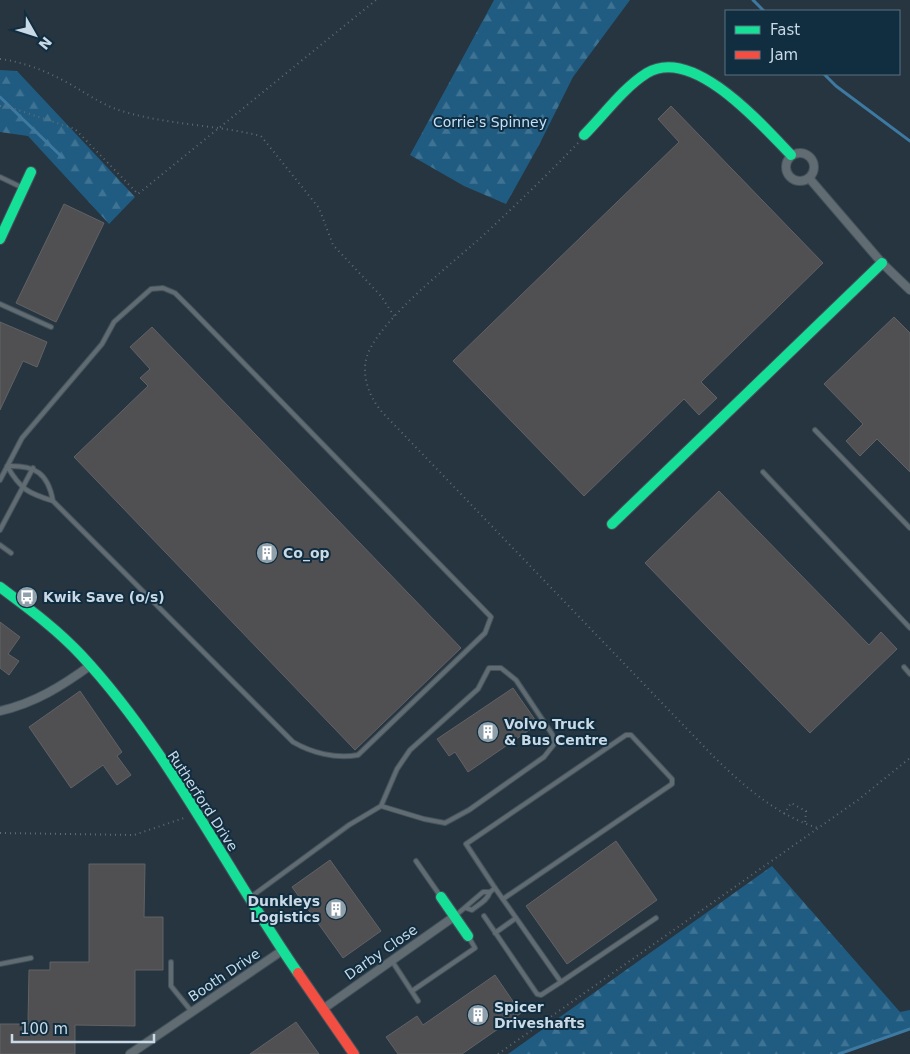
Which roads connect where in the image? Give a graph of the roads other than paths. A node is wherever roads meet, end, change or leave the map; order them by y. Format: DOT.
graph roads {
  1 [pos="584,135"];
  2 [pos="791,155"];
  3 [pos="31,172"];
  4 [pos="0,178"];
  5 [pos="809,178"];
  6 [pos="23,188"];
  7 [pos="0,239"];
  8 [pos="882,263"];
  9 [pos="910,290"];
  10 [pos="0,304"];
  11 [pos="51,327"];
  12 [pos="815,430"];
  13 [pos="7,466"];
  14 [pos="33,468"];
  15 [pos="763,472"];
  16 [pos="0,479"];
  17 [pos="22,488"];
  18 [pos="53,501"];
  19 [pos="612,524"];
  20 [pos="910,528"];
  21 [pos="0,530"];
  22 [pos="0,545"];
  23 [pos="11,552"];
  24 [pos="0,587"];
  25 [pos="910,628"];
  26 [pos="91,665"];
  27 [pos="904,667"];
  28 [pos="910,674"];
  29 [pos="0,711"];
  30 [pos="381,806"];
  31 [pos="416,861"];
  32 [pos="495,888"];
  33 [pos="490,892"];
  34 [pos="441,897"];
  35 [pos="248,899"];
  36 [pos="503,899"];
  37 [pos="466,908"];
  38 [pos="455,916"];
  39 [pos="484,916"];
  40 [pos="516,918"];
  41 [pos="656,918"];
  42 [pos="496,933"];
  43 [pos="468,936"];
  44 [pos="283,950"];
  45 [pos="31,958"];
  46 [pos="392,961"];
  47 [pos="171,962"];
  48 [pos="0,964"];
  49 [pos="561,982"];
  50 [pos="412,991"];
  51 [pos="418,1001"];
  52 [pos="323,1009"];
  53 [pos="192,1012"];
  54 [pos="130,1054"];
  55 [pos="354,1054"];
  1 -- 2 [label="street"];
  2 -- 5 [label="street"];
  2 -- 5 [label="street"];
  3 -- 6 [label="street"];
  4 -- 6 [label="lane"];
  5 -- 8 [label="street"];
  6 -- 7 [label="street"];
  8 -- 9 [label="street"];
  8 -- 19 [label="street"];
  10 -- 11 [label="lane"];
  12 -- 20 [label="lane"];
  13 -- 14 [label="lane"];
  13 -- 16 [label="lane"];
  13 -- 17 [label="lane"];
  13 -- 18 [label="lane"];
  14 -- 17 [label="lane"];
  14 -- 18 [label="lane"];
  15 -- 25 [label="lane"];
  17 -- 18 [label="lane"];
  17 -- 21 [label="lane"];
  22 -- 23 [label="lane"];
  24 -- 26 [label="street, Rutherford Drive"];
  26 -- 29 [label="street"];
  26 -- 35 [label="street, Rutherford Drive"];
  27 -- 28 [label="lane"];
  30 -- 30 [label="lane"];
  30 -- 35 [label="lane"];
  31 -- 34 [label="lane"];
  32 -- 33 [label="lane"];
  32 -- 36 [label="lane"];
  32 -- 36 [label="lane"];
  33 -- 37 [label="lane"];
  33 -- 37 [label="lane"];
  34 -- 38 [label="street"];
  35 -- 44 [label="street, Rutherford Drive"];
  36 -- 40 [label="lane"];
  37 -- 38 [label="lane"];
  38 -- 43 [label="street"];
  38 -- 46 [label="street, Darby Close"];
  39 -- 42 [label="lane"];
  40 -- 42 [label="lane"];
  40 -- 49 [label="lane"];
  41 -- 49 [label="lane"];
  42 -- 49 [label="lane"];
  43 -- 50 [label="lane"];
  44 -- 52 [label="street, Rutherford Drive"];
  44 -- 53 [label="street, Booth Drive"];
  45 -- 48 [label="lane"];
  46 -- 50 [label="lane"];
  46 -- 52 [label="street, Darby Close"];
  47 -- 53 [label="lane"];
  50 -- 51 [label="lane"];
  52 -- 55 [label="street, Rutherford Drive"];
  53 -- 54 [label="street, Booth Drive"];
}
